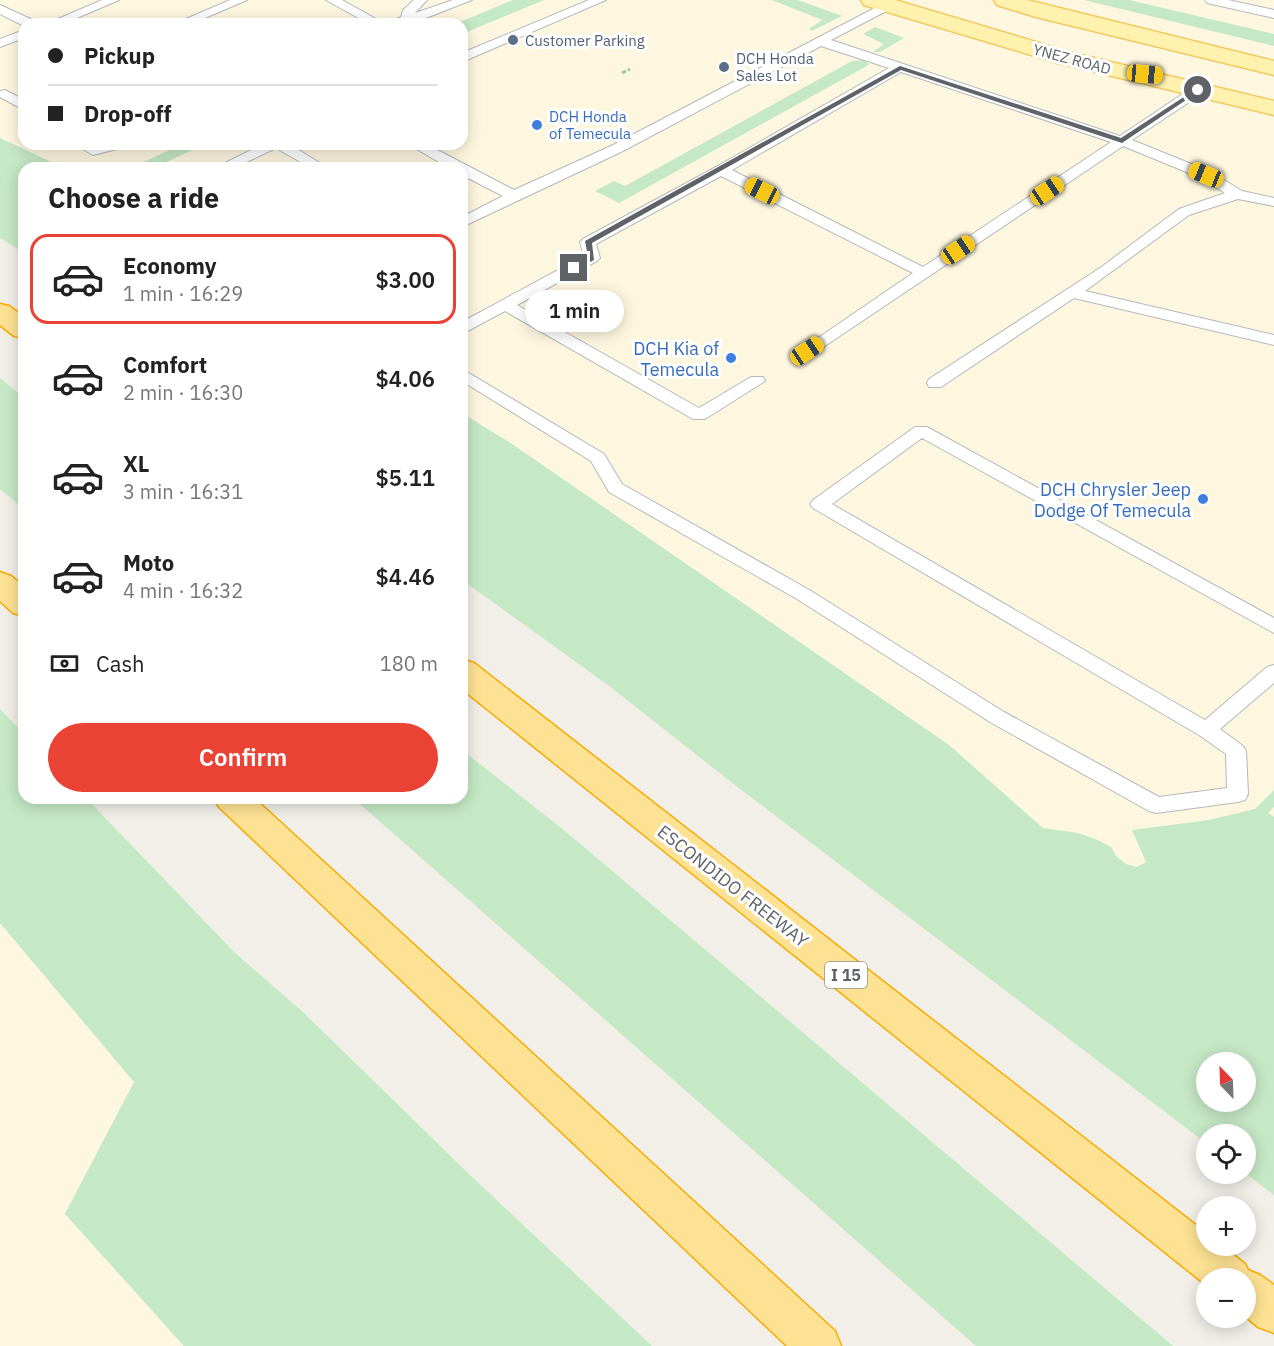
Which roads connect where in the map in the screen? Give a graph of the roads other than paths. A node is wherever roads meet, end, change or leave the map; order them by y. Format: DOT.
graph roads {
  1 [pos="113,0"];
  2 [pos="241,0"];
  3 [pos="332,0"];
  4 [pos="421,0"];
  5 [pos="466,0"];
  6 [pos="600,0"];
  7 [pos="1005,0"];
  8 [pos="1211,0"];
  9 [pos="880,2"];
  10 [pos="0,9"];
  11 [pos="1274,14"];
  12 [pos="18,18"];
  13 [pos="67,18"];
  14 [pos="195,18"];
  15 [pos="367,18"];
  16 [pos="408,18"];
  17 [pos="414,18"];
  18 [pos="835,33"];
  19 [pos="18,36"];
  20 [pos="820,41"];
  21 [pos="0,43"];
  22 [pos="854,46"];
  23 [pos="468,55"];
  24 [pos="900,68"];
  25 [pos="1274,68"];
  26 [pos="1125,73"];
  27 [pos="18,89"];
  28 [pos="1198,90"];
  29 [pos="1274,92"];
  30 [pos="18,102"];
  31 [pos="1274,108"];
  32 [pos="1122,141"];
  33 [pos="262,150"];
  34 [pos="287,150"];
  35 [pos="426,150"];
  36 [pos="236,162"];
  37 [pos="310,162"];
  38 [pos="450,162"];
  39 [pos="721,170"];
  40 [pos="468,172"];
  41 [pos="1237,194"];
  42 [pos="514,196"];
  43 [pos="1274,202"];
  44 [pos="468,220"];
  45 [pos="924,273"];
  46 [pos="1072,293"];
  47 [pos="505,305"];
  48 [pos="0,312"];
  49 [pos="18,326"];
  50 [pos="468,326"];
  51 [pos="1274,340"];
  52 [pos="807,351"];
  53 [pos="468,378"];
  54 [pos="757,381"];
  55 [pos="935,383"];
  56 [pos="0,583"];
  57 [pos="18,600"];
  58 [pos="1274,626"];
  59 [pos="1274,672"];
  60 [pos="468,676"];
  61 [pos="1206,730"];
  62 [pos="237,804"];
  63 [pos="1217,1268"];
  64 [pos="1256,1298"];
  65 [pos="1274,1312"];
  66 [pos="819,1346"];
  1 -- 13 [label="lane"];
  2 -- 14 [label="lane"];
  3 -- 15 [label="lane"];
  4 -- 16 [label="lane"];
  5 -- 17 [label="lane"];
  6 -- 23 [label="lane"];
  7 -- 25 [label="main road"];
  8 -- 11 [label="lane"];
  9 -- 18 [label="lane"];
  9 -- 26 [label="main road, YNEZ ROAD"];
  10 -- 12 [label="lane"];
  18 -- 20 [label="lane"];
  18 -- 22 [label="lane"];
  19 -- 21 [label="lane"];
  20 -- 22 [label="lane"];
  20 -- 42 [label="lane"];
  22 -- 24 [label="lane"];
  24 -- 32 [label="lane"];
  24 -- 39 [label="lane"];
  26 -- 28 [label="main road, YNEZ ROAD"];
  26 -- 29 [label="main road"];
  27 -- 30 [label="lane"];
  28 -- 31 [label="main road, YNEZ ROAD"];
  28 -- 32 [label="lane"];
  32 -- 41 [label="lane"];
  32 -- 45 [label="lane"];
  33 -- 36 [label="lane"];
  34 -- 37 [label="lane"];
  35 -- 38 [label="lane"];
  39 -- 45 [label="lane"];
  39 -- 47 [label="lane"];
  40 -- 42 [label="lane"];
  41 -- 43 [label="lane"];
  41 -- 46 [label="lane"];
  42 -- 44 [label="lane"];
  45 -- 52 [label="lane"];
  46 -- 51 [label="lane"];
  46 -- 55 [label="lane"];
  47 -- 50 [label="lane"];
  47 -- 54 [label="lane"];
  48 -- 49 [label="highway"];
  53 -- 61 [label="lane"];
  56 -- 57 [label="highway"];
  58 -- 61 [label="lane"];
  59 -- 61 [label="lane"];
  60 -- 63 [label="highway, ESCONDIDO FREEWAY / I 15"];
  62 -- 66 [label="highway"];
  64 -- 65 [label="highway"];
}
